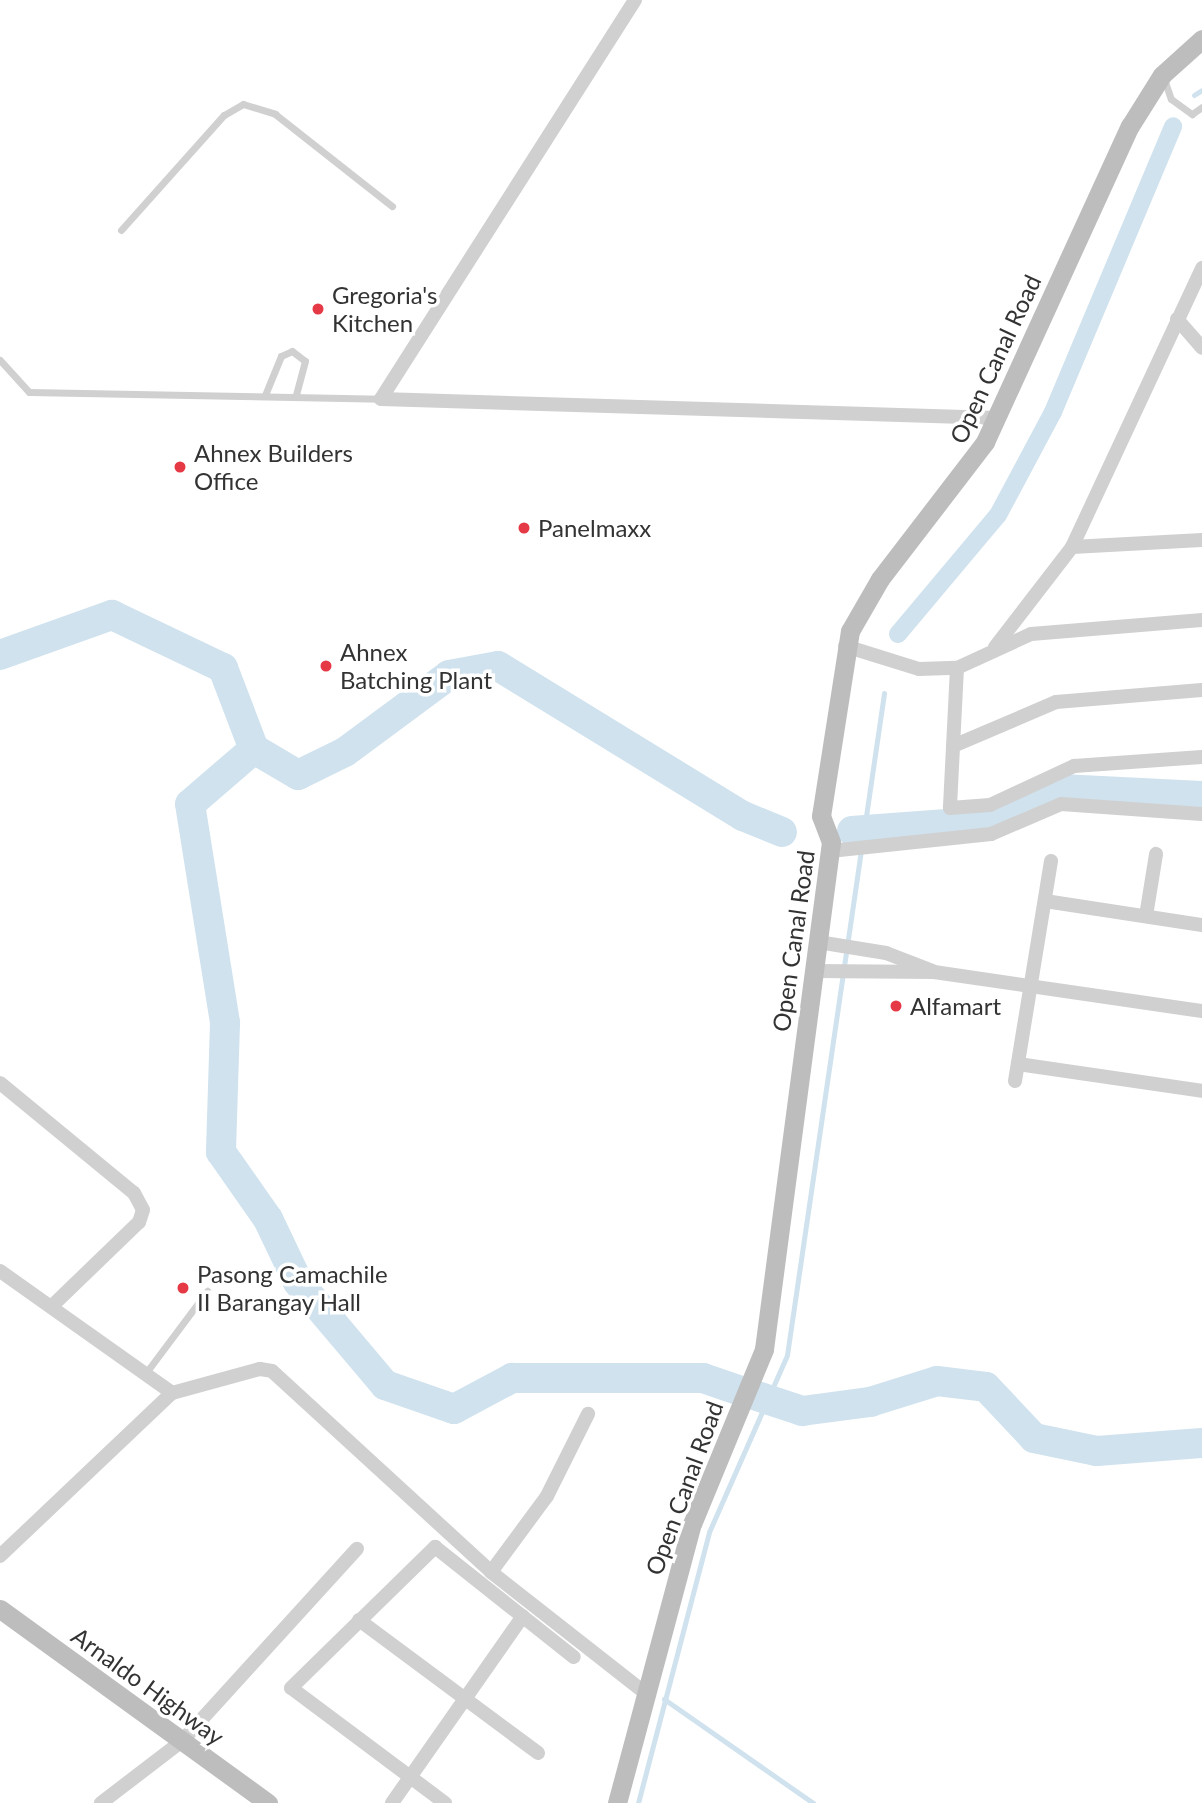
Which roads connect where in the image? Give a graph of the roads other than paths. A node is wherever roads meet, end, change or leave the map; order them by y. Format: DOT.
graph roads {
  1 [pos="635,0"];
  2 [pos="1202,39"];
  3 [pos="1162,75"];
  4 [pos="1202,107"];
  5 [pos="392,206"];
  6 [pos="121,230"];
  7 [pos="1202,268"];
  8 [pos="1177,319"];
  9 [pos="1202,348"];
  10 [pos="0,360"];
  11 [pos="265,395"];
  12 [pos="296,395"];
  13 [pos="381,399"];
  14 [pos="997,418"];
  15 [pos="1202,540"];
  16 [pos="1072,547"];
  17 [pos="1202,620"];
  18 [pos="845,646"];
  19 [pos="995,648"];
  20 [pos="957,668"];
  21 [pos="1202,690"];
  22 [pos="953,746"];
  23 [pos="1202,757"];
  24 [pos="1202,814"];
  25 [pos="830,851"];
  26 [pos="1156,854"];
  27 [pos="1051,862"];
  28 [pos="1045,901"];
  29 [pos="1146,916"];
  30 [pos="1202,925"];
  31 [pos="818,942"];
  32 [pos="886,953"];
  33 [pos="814,971"];
  34 [pos="934,972"];
  35 [pos="884,974"];
  36 [pos="1030,987"];
  37 [pos="1202,1011"];
  38 [pos="1018,1064"];
  39 [pos="1015,1081"];
  40 [pos="0,1083"];
  41 [pos="1202,1091"];
  42 [pos="0,1270"];
  43 [pos="207,1291"];
  44 [pos="51,1307"];
  45 [pos="145,1374"];
  46 [pos="172,1393"];
  47 [pos="588,1414"];
  48 [pos="357,1549"];
  49 [pos="0,1556"];
  50 [pos="491,1572"];
  51 [pos="0,1609"];
  52 [pos="523,1616"];
  53 [pos="359,1620"];
  54 [pos="574,1657"];
  55 [pos="645,1692"];
  56 [pos="466,1698"];
  57 [pos="182,1741"];
  58 [pos="538,1753"];
  59 [pos="410,1778"];
  60 [pos="255,1800"];
  61 [pos="101,1803"];
  62 [pos="393,1803"];
  63 [pos="445,1803"];
  64 [pos="617,1803"];
  1 -- 13 [label="street"];
  2 -- 3 [label="main road, Open Canal Road"];
  3 -- 4 [label="lane"];
  3 -- 14 [label="main road, Open Canal Road"];
  5 -- 6 [label="lane"];
  7 -- 8 [label="street"];
  8 -- 9 [label="street"];
  8 -- 16 [label="street"];
  10 -- 11 [label="lane"];
  11 -- 12 [label="lane"];
  11 -- 12 [label="lane"];
  12 -- 13 [label="lane"];
  13 -- 14 [label="street"];
  14 -- 18 [label="main road, Open Canal Road"];
  15 -- 16 [label="street"];
  16 -- 19 [label="street"];
  17 -- 19 [label="street"];
  18 -- 20 [label="street"];
  18 -- 25 [label="main road, Open Canal Road"];
  19 -- 20 [label="street"];
  20 -- 22 [label="street"];
  21 -- 22 [label="street"];
  22 -- 23 [label="street"];
  24 -- 25 [label="street"];
  25 -- 31 [label="main road, Open Canal Road"];
  26 -- 29 [label="street"];
  27 -- 28 [label="street"];
  28 -- 29 [label="street"];
  28 -- 36 [label="street"];
  29 -- 30 [label="street"];
  31 -- 32 [label="street"];
  31 -- 33 [label="main road, Open Canal Road"];
  32 -- 34 [label="street"];
  32 -- 35 [label="lane"];
  33 -- 35 [label="street"];
  33 -- 55 [label="main road, Open Canal Road"];
  34 -- 35 [label="street"];
  34 -- 36 [label="street"];
  36 -- 37 [label="street"];
  36 -- 38 [label="street"];
  38 -- 39 [label="street"];
  38 -- 41 [label="street"];
  40 -- 44 [label="street"];
  42 -- 44 [label="street"];
  43 -- 45 [label="lane"];
  44 -- 45 [label="street"];
  45 -- 46 [label="street"];
  46 -- 49 [label="street"];
  46 -- 50 [label="street"];
  47 -- 50 [label="street"];
  48 -- 57 [label="street"];
  50 -- 55 [label="street"];
  51 -- 57 [label="main road, Arnaldo Highway"];
  52 -- 53 [label="street"];
  52 -- 54 [label="street"];
  52 -- 56 [label="street"];
  53 -- 56 [label="street"];
  53 -- 59 [label="street"];
  55 -- 64 [label="main road, Open Canal Road"];
  56 -- 58 [label="street"];
  56 -- 59 [label="street"];
  57 -- 60 [label="main road, Arnaldo Highway"];
  57 -- 61 [label="street"];
  59 -- 62 [label="street"];
  59 -- 63 [label="street"];
}
